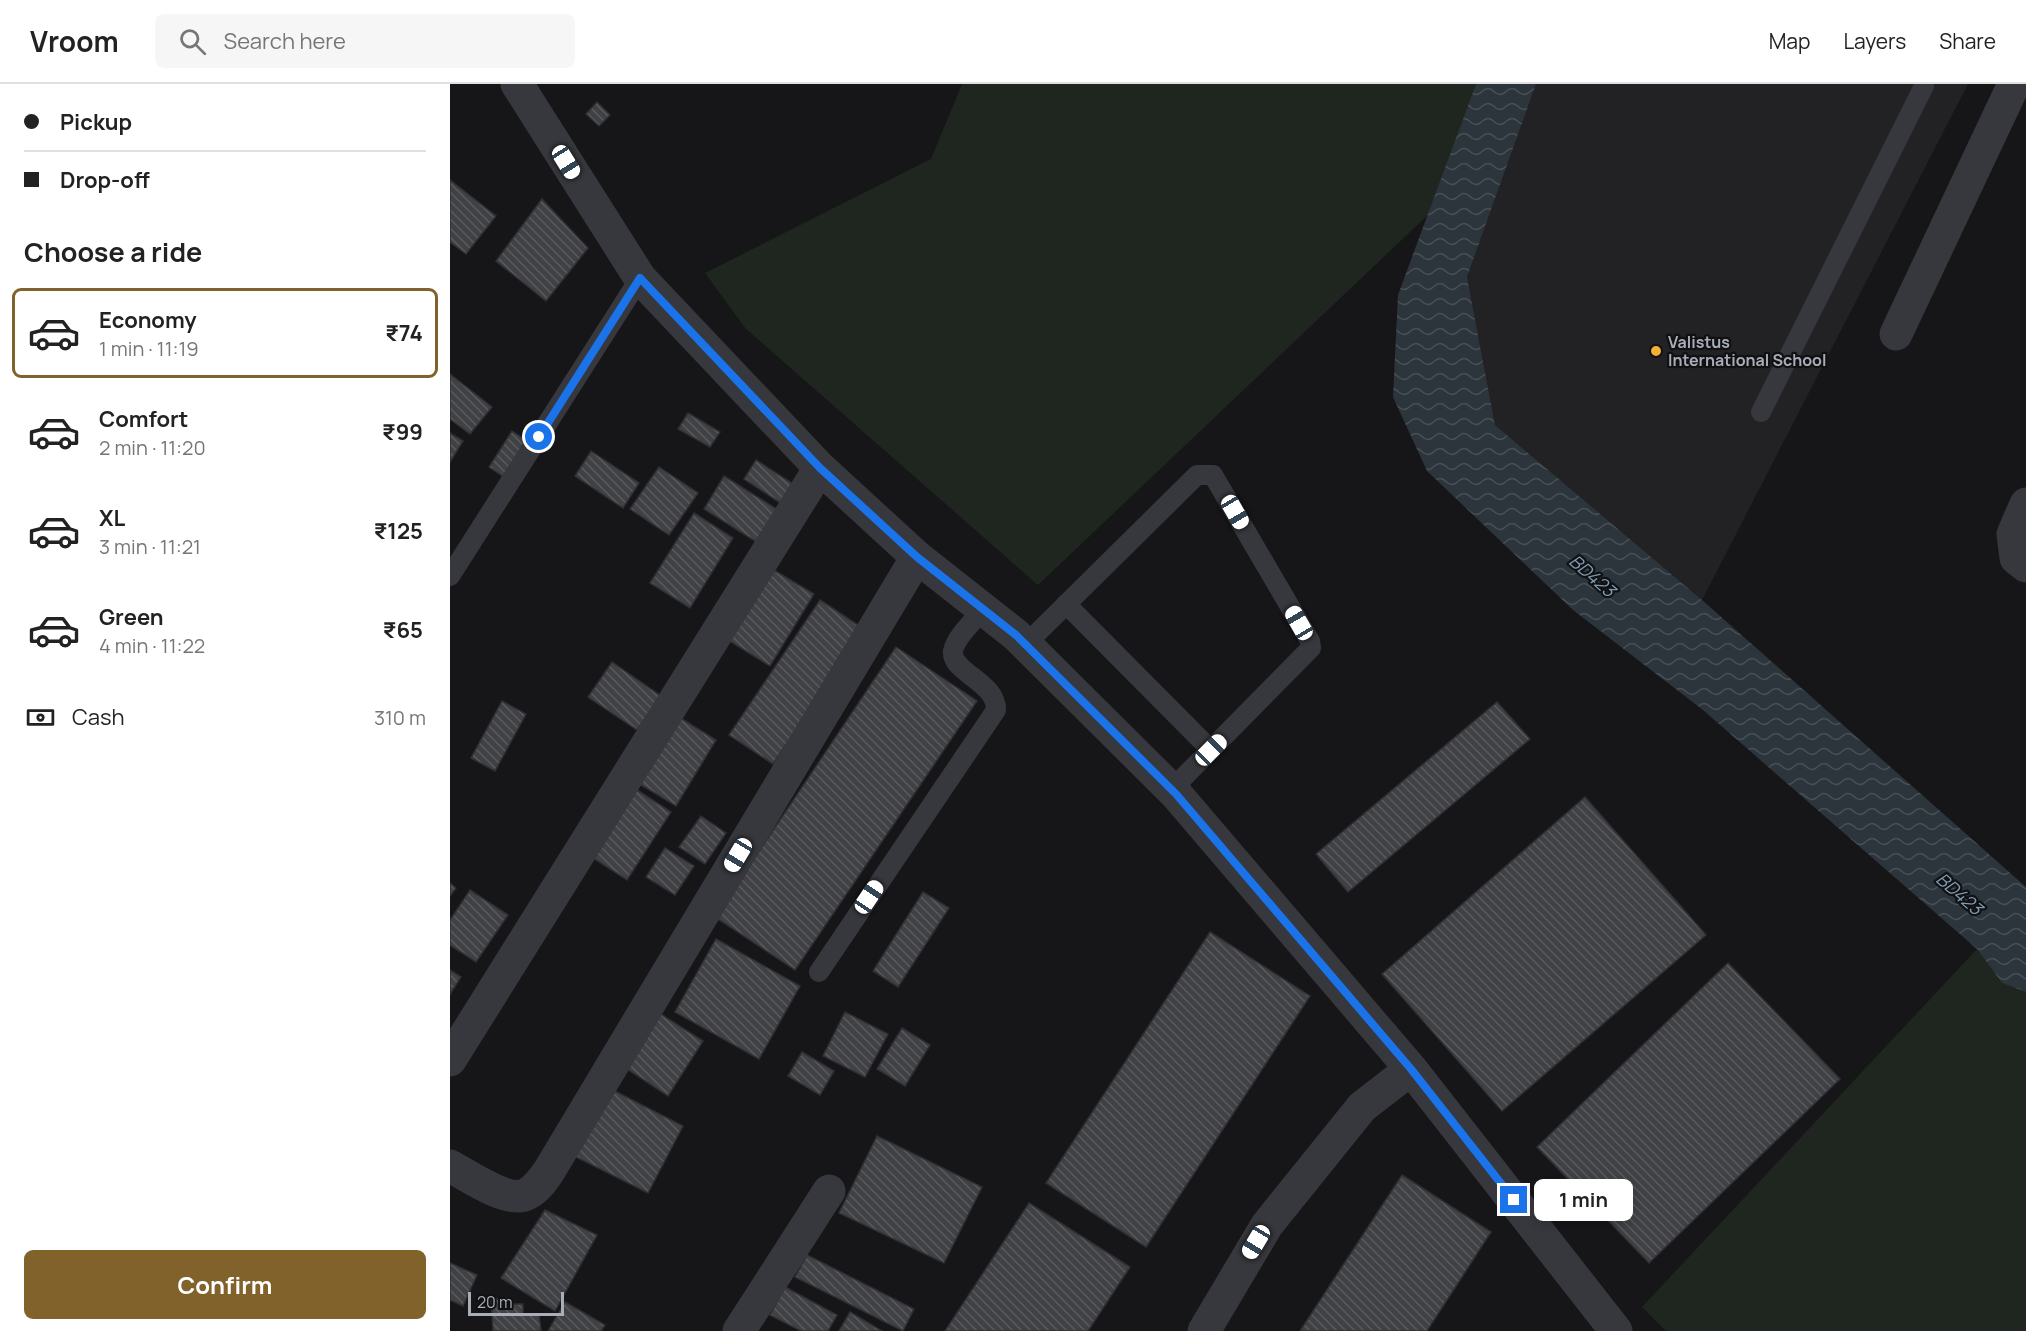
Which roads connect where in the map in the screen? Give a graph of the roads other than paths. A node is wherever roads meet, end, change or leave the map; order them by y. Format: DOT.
graph roads {
  1 [pos="517,84"];
  2 [pos="1924,84"];
  3 [pos="2014,84"];
  4 [pos="640,278"];
  5 [pos="1896,334"];
  6 [pos="1761,412"];
  7 [pos="820,468"];
  8 [pos="2026,504"];
  9 [pos="917,557"];
  10 [pos="2026,566"];
  11 [pos="450,576"];
  12 [pos="1066,604"];
  13 [pos="984,609"];
  14 [pos="1025,645"];
  15 [pos="1211,750"];
  16 [pos="1172,789"];
  17 [pos="819,972"];
  18 [pos="450,1060"];
  19 [pos="1411,1069"];
  20 [pos="450,1166"];
  21 [pos="830,1191"];
  22 [pos="739,1331"];
  23 [pos="1203,1331"];
  24 [pos="1616,1331"];
  1 -- 4 [label="street"];
  2 -- 6 [label="lane"];
  3 -- 5 [label="street"];
  4 -- 7 [label="street"];
  4 -- 11 [label="lane"];
  7 -- 9 [label="street"];
  7 -- 18 [label="street"];
  8 -- 10 [label="street"];
  9 -- 13 [label="street"];
  9 -- 20 [label="street"];
  12 -- 14 [label="lane"];
  12 -- 15 [label="lane"];
  12 -- 15 [label="lane"];
  13 -- 14 [label="street"];
  13 -- 17 [label="lane"];
  14 -- 16 [label="street"];
  15 -- 16 [label="lane"];
  16 -- 19 [label="street"];
  19 -- 23 [label="street"];
  19 -- 24 [label="street"];
  21 -- 22 [label="street"];
}
